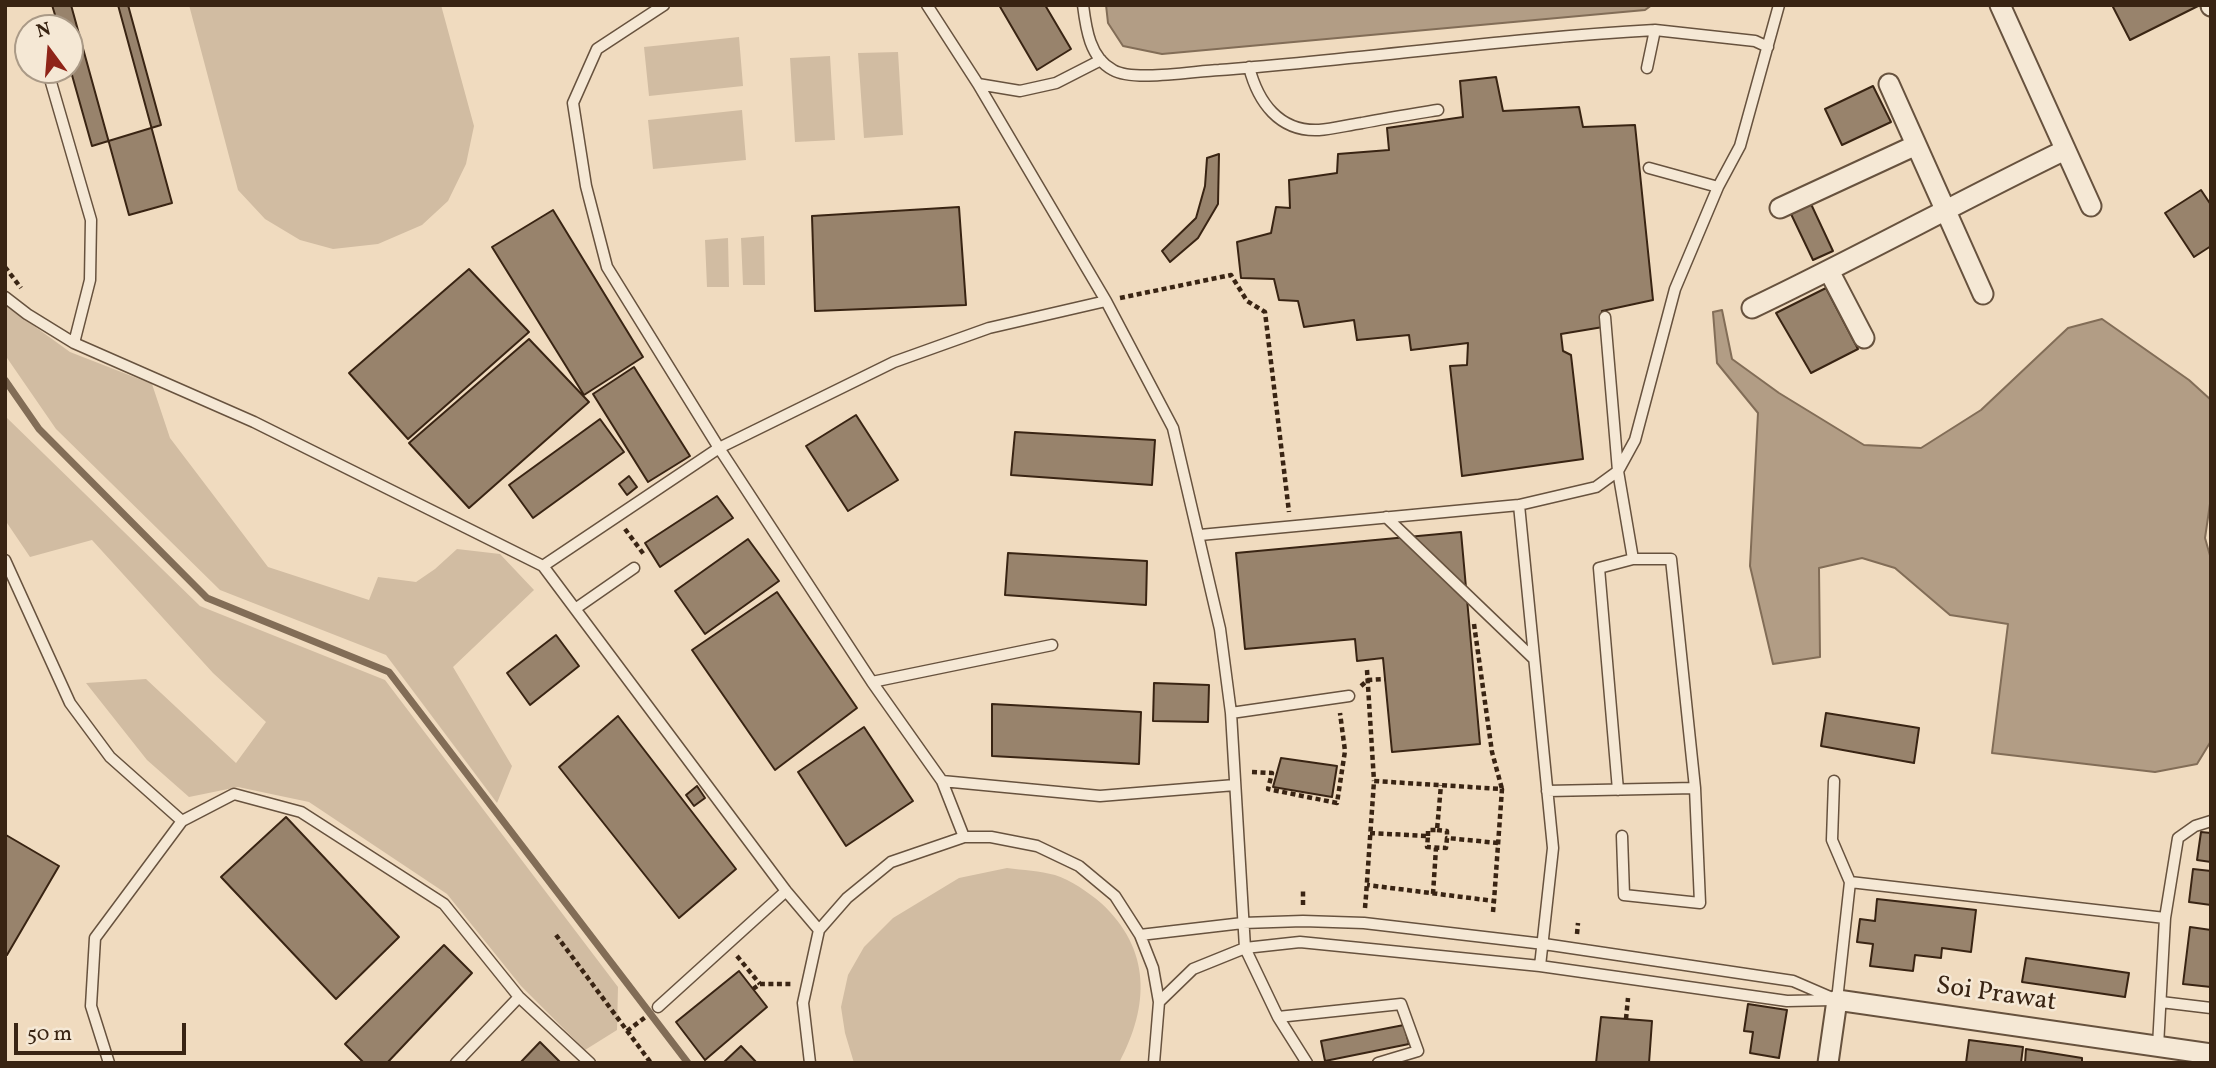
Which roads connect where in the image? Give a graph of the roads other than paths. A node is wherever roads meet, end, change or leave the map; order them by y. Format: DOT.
graph roads {
  1 [pos="664,5"];
  2 [pos="927,5"];
  3 [pos="1083,5"];
  4 [pos="1779,5"];
  5 [pos="2000,5"];
  6 [pos="1655,30"];
  7 [pos="1768,47"];
  8 [pos="1101,60"];
  9 [pos="1249,67"];
  10 [pos="1647,68"];
  11 [pos="51,84"];
  12 [pos="978,84"];
  13 [pos="1889,84"];
  14 [pos="1438,110"];
  15 [pos="1914,146"];
  16 [pos="2064,149"];
  17 [pos="1648,168"];
  18 [pos="1718,187"];
  19 [pos="2091,206"];
  20 [pos="1780,208"];
  21 [pos="1944,209"];
  22 [pos="1829,271"];
  23 [pos="1983,294"];
  24 [pos="5,297"];
  25 [pos="1106,301"];
  26 [pos="1752,308"];
  27 [pos="1605,317"];
  28 [pos="1864,338"];
  29 [pos="74,343"];
  30 [pos="719,448"];
  31 [pos="1618,471"];
  32 [pos="1519,505"];
  33 [pos="1386,517"];
  34 [pos="1200,535"];
  35 [pos="1633,559"];
  36 [pos="5,561"];
  37 [pos="543,566"];
  38 [pos="634,568"];
  39 [pos="575,609"];
  40 [pos="1052,645"];
  41 [pos="1534,659"];
  42 [pos="872,682"];
  43 [pos="1343,697"];
  44 [pos="1231,713"];
  45 [pos="942,781"];
  46 [pos="1834,781"];
  47 [pos="1235,785"];
  48 [pos="1695,788"];
  49 [pos="1618,790"];
  50 [pos="1547,791"];
  51 [pos="182,821"];
  52 [pos="2211,821"];
  53 [pos="964,836"];
  54 [pos="1622,836"];
  55 [pos="1850,882"];
  56 [pos="786,891"];
  57 [pos="2165,918"];
  58 [pos="1243,923"];
  59 [pos="819,930"];
  60 [pos="1140,935"];
  61 [pos="1544,944"];
  62 [pos="1245,948"];
  63 [pos="1540,966"];
  64 [pos="519,997"];
  65 [pos="1838,1000"];
  66 [pos="1159,1002"];
  67 [pos="2161,1002"];
  68 [pos="658,1007"];
  69 [pos="2211,1008"];
  70 [pos="1278,1017"];
  71 [pos="2158,1046"];
  72 [pos="2211,1054"];
  73 [pos="109,1063"];
  74 [pos="456,1063"];
  75 [pos="590,1063"];
  76 [pos="810,1063"];
  77 [pos="1154,1063"];
  78 [pos="1307,1063"];
  79 [pos="1378,1063"];
  80 [pos="1828,1063"];
  1 -- 30 [label="lane"];
  2 -- 12 [label="lane"];
  3 -- 8 [label="lane"];
  4 -- 7 [label="lane"];
  5 -- 16 [label="street"];
  6 -- 7 [label="lane"];
  6 -- 9 [label="lane"];
  6 -- 10 [label="lane"];
  7 -- 18 [label="lane"];
  8 -- 9 [label="lane"];
  8 -- 12 [label="lane"];
  9 -- 14 [label="lane"];
  11 -- 29 [label="lane"];
  12 -- 25 [label="lane"];
  13 -- 15 [label="street"];
  15 -- 20 [label="street"];
  15 -- 21 [label="street"];
  16 -- 19 [label="street"];
  16 -- 21 [label="street"];
  17 -- 18 [label="lane"];
  18 -- 31 [label="lane"];
  21 -- 22 [label="street"];
  21 -- 23 [label="street"];
  22 -- 26 [label="street"];
  22 -- 28 [label="street"];
  24 -- 29 [label="lane"];
  25 -- 30 [label="lane"];
  25 -- 34 [label="lane"];
  27 -- 31 [label="lane"];
  29 -- 37 [label="lane"];
  30 -- 37 [label="lane"];
  30 -- 42 [label="lane"];
  31 -- 32 [label="lane"];
  31 -- 35 [label="lane"];
  32 -- 33 [label="lane"];
  32 -- 41 [label="lane"];
  33 -- 34 [label="lane"];
  33 -- 41 [label="lane"];
  34 -- 44 [label="lane"];
  35 -- 48 [label="lane"];
  35 -- 49 [label="lane"];
  36 -- 51 [label="lane"];
  37 -- 39 [label="lane"];
  38 -- 39 [label="lane"];
  39 -- 56 [label="lane"];
  40 -- 42 [label="lane"];
  41 -- 50 [label="lane"];
  42 -- 45 [label="lane"];
  43 -- 44 [label="lane"];
  44 -- 47 [label="lane"];
  45 -- 47 [label="lane"];
  45 -- 53 [label="lane"];
  46 -- 55 [label="lane"];
  47 -- 58 [label="lane"];
  48 -- 49 [label="lane"];
  48 -- 54 [label="lane"];
  49 -- 50 [label="lane"];
  50 -- 61 [label="lane"];
  51 -- 64 [label="lane"];
  51 -- 73 [label="lane"];
  52 -- 57 [label="lane"];
  53 -- 59 [label="lane"];
  53 -- 60 [label="lane"];
  55 -- 57 [label="lane"];
  55 -- 65 [label="lane"];
  56 -- 59 [label="lane"];
  56 -- 68 [label="lane"];
  57 -- 67 [label="lane"];
  58 -- 60 [label="lane"];
  58 -- 61 [label="lane"];
  58 -- 62 [label="lane"];
  59 -- 76 [label="lane"];
  60 -- 66 [label="lane"];
  61 -- 63 [label="lane"];
  61 -- 65 [label="lane"];
  62 -- 63 [label="lane"];
  62 -- 66 [label="lane"];
  62 -- 70 [label="lane"];
  63 -- 65 [label="lane"];
  64 -- 74 [label="lane"];
  64 -- 75 [label="lane"];
  65 -- 71 [label="street, Soi Prawat"];
  65 -- 80 [label="street"];
  66 -- 77 [label="lane"];
  67 -- 69 [label="lane"];
  67 -- 71 [label="lane"];
  70 -- 78 [label="lane"];
  70 -- 79 [label="lane"];
  71 -- 72 [label="street, Soi Prawat"];
}
